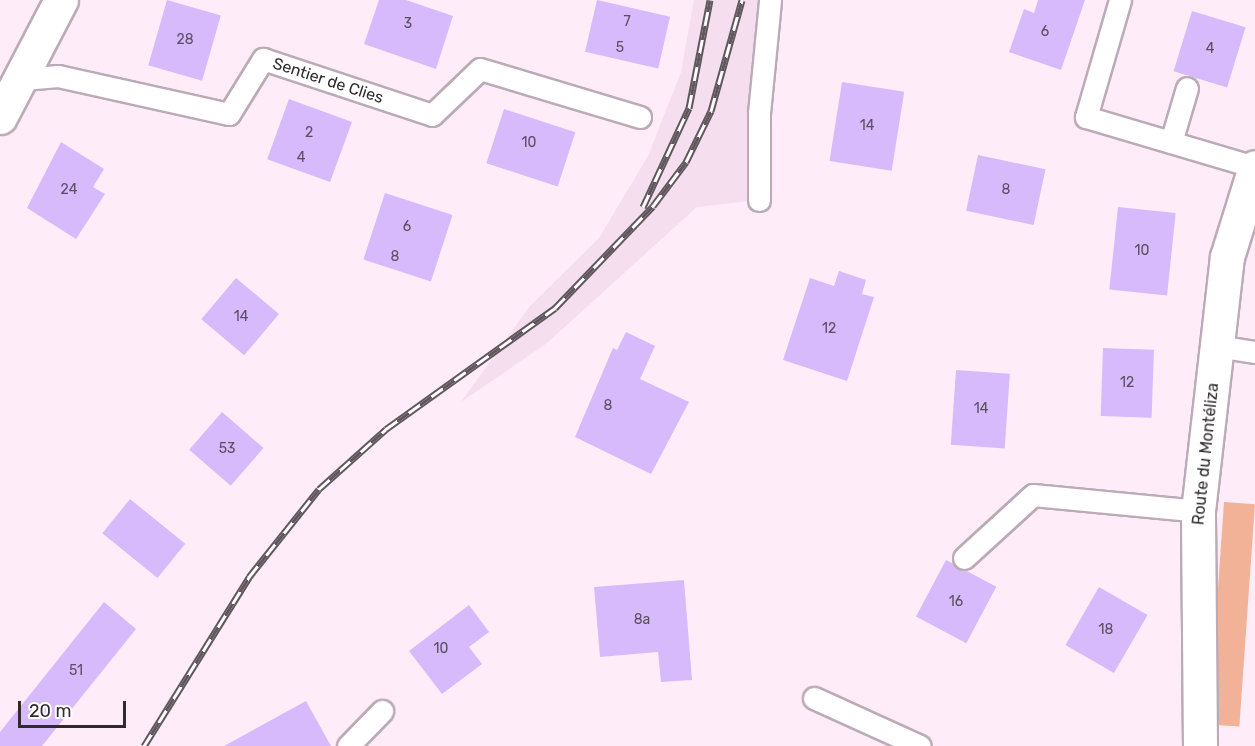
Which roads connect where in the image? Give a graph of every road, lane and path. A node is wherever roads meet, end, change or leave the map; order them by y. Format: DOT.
graph roads {
  1 [pos="61,0"];
  2 [pos="770,0"];
  3 [pos="1119,0"];
  4 [pos="11,77"];
  5 [pos="1187,88"];
  6 [pos="0,117"];
  7 [pos="640,117"];
  8 [pos="1171,142"];
  9 [pos="1255,167"];
  10 [pos="759,200"];
  11 [pos="1217,346"];
  12 [pos="1255,352"];
  13 [pos="1198,511"];
  14 [pos="964,558"];
  15 [pos="814,698"];
  16 [pos="382,711"];
  17 [pos="348,746"];
  18 [pos="920,746"];
  19 [pos="1200,746"];
  1 -- 4 [label="street"];
  2 -- 10 [label="lane"];
  3 -- 8 [label="lane"];
  4 -- 6 [label="street"];
  4 -- 7 [label="lane, Sentier de Clies"];
  5 -- 8 [label="lane"];
  8 -- 9 [label="lane"];
  9 -- 11 [label="street, Route du Montéliza"];
  11 -- 12 [label="lane"];
  11 -- 13 [label="street, Route du Montéliza"];
  13 -- 14 [label="lane"];
  13 -- 19 [label="street, Route du Montéliza"];
  15 -- 18 [label="lane"];
  16 -- 17 [label="lane"];
}
